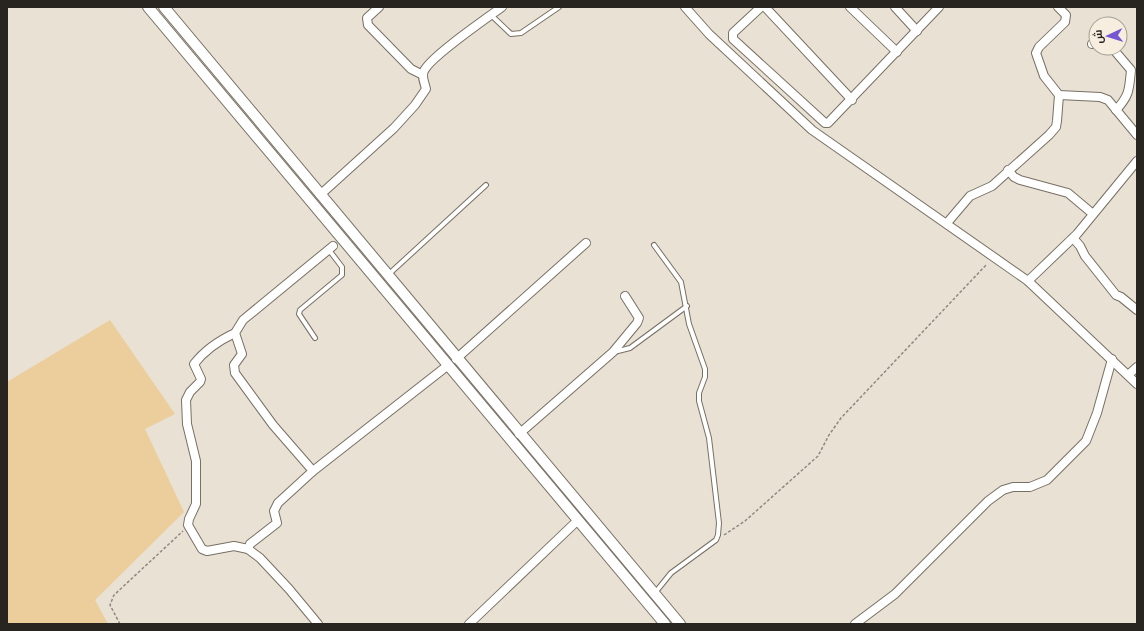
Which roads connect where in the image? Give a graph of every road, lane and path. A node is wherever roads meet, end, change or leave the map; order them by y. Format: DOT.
graph roads {
  1 [pos="148,7"];
  2 [pos="164,7"];
  3 [pos="379,7"];
  4 [pos="486,7"];
  5 [pos="502,7"];
  6 [pos="559,7"];
  7 [pos="685,7"];
  8 [pos="761,7"];
  9 [pos="765,7"];
  10 [pos="850,7"];
  11 [pos="895,7"];
  12 [pos="939,7"];
  13 [pos="1058,7"];
  14 [pos="491,14"];
  15 [pos="917,31"];
  16 [pos="896,52"];
  17 [pos="1119,56"];
  18 [pos="423,75"];
  19 [pos="1059,95"];
  20 [pos="852,100"];
  21 [pos="1116,110"];
  22 [pos="1137,135"];
  23 [pos="1137,161"];
  24 [pos="1008,170"];
  25 [pos="486,185"];
  26 [pos="320,195"];
  27 [pos="1093,214"];
  28 [pos="947,223"];
  29 [pos="1073,238"];
  30 [pos="586,243"];
  31 [pos="654,245"];
  32 [pos="331,248"];
  33 [pos="994,257"];
  34 [pos="387,276"];
  35 [pos="1028,281"];
  36 [pos="625,296"];
  37 [pos="687,306"];
  38 [pos="1137,310"];
  39 [pos="235,333"];
  40 [pos="315,338"];
  41 [pos="613,352"];
  42 [pos="456,358"];
  43 [pos="1112,359"];
  44 [pos="447,366"];
  45 [pos="1137,367"];
  46 [pos="1128,375"];
  47 [pos="1137,384"];
  48 [pos="519,434"];
  49 [pos="313,471"];
  50 [pos="577,521"];
  51 [pos="188,525"];
  52 [pos="718,535"];
  53 [pos="248,549"];
  54 [pos="654,594"];
  55 [pos="120,624"];
  56 [pos="318,624"];
  57 [pos="469,624"];
  58 [pos="664,624"];
  59 [pos="680,624"];
  60 [pos="855,624"];
  1 -- 44 [label="street"];
  2 -- 26 [label="street"];
  3 -- 18 [label="street"];
  4 -- 14 [label="street"];
  5 -- 14 [label="street"];
  6 -- 14 [label="lane"];
  7 -- 28 [label="street"];
  8 -- 20 [label="street"];
  9 -- 20 [label="street"];
  10 -- 16 [label="street"];
  11 -- 15 [label="street"];
  12 -- 15 [label="street"];
  13 -- 19 [label="street"];
  14 -- 18 [label="street"];
  15 -- 16 [label="street"];
  16 -- 20 [label="street"];
  17 -- 21 [label="street"];
  18 -- 26 [label="street"];
  19 -- 21 [label="street"];
  19 -- 24 [label="street"];
  21 -- 22 [label="street"];
  23 -- 27 [label="street"];
  24 -- 27 [label="street"];
  24 -- 28 [label="street"];
  25 -- 34 [label="lane"];
  26 -- 34 [label="street"];
  27 -- 29 [label="street"];
  28 -- 33 [label="street"];
  29 -- 35 [label="street"];
  29 -- 38 [label="street"];
  30 -- 42 [label="street"];
  31 -- 37 [label="lane"];
  32 -- 39 [label="street"];
  32 -- 40 [label="lane"];
  33 -- 35 [label="street"];
  33 -- 52 [label="path"];
  34 -- 42 [label="street"];
  35 -- 43 [label="street"];
  36 -- 41 [label="street"];
  37 -- 41 [label="lane"];
  37 -- 52 [label="lane"];
  39 -- 49 [label="street"];
  39 -- 51 [label="street"];
  41 -- 48 [label="street"];
  42 -- 48 [label="street"];
  43 -- 46 [label="street"];
  43 -- 60 [label="street"];
  44 -- 49 [label="street"];
  44 -- 50 [label="street"];
  45 -- 46 [label="street"];
  46 -- 47 [label="street"];
  48 -- 54 [label="street"];
  49 -- 53 [label="street"];
  50 -- 57 [label="street"];
  50 -- 58 [label="street"];
  51 -- 53 [label="street"];
  51 -- 55 [label="path"];
  52 -- 54 [label="lane"];
  53 -- 56 [label="street"];
  54 -- 59 [label="street"];
}
